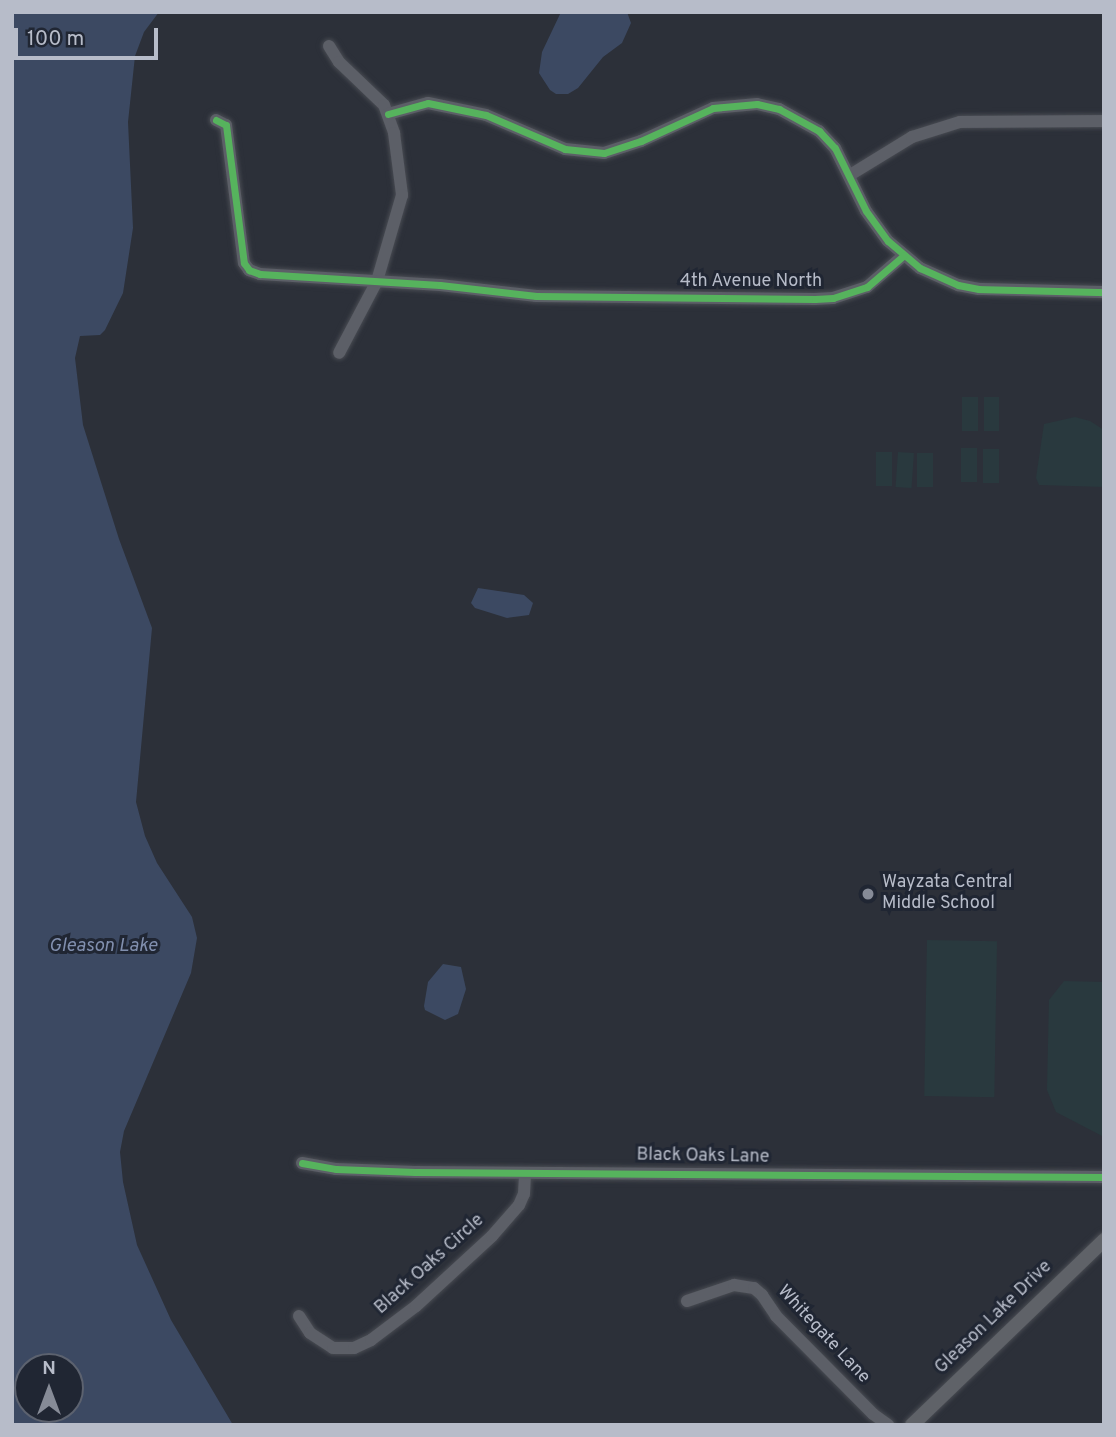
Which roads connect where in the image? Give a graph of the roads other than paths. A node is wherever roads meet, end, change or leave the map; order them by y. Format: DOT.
graph roads {
  1 [pos="329,46"];
  2 [pos="388,114"];
  3 [pos="215,120"];
  4 [pos="1104,121"];
  5 [pos="849,175"];
  6 [pos="903,256"];
  7 [pos="377,281"];
  8 [pos="1104,292"];
  9 [pos="339,353"];
  10 [pos="302,1163"];
  11 [pos="525,1173"];
  12 [pos="1104,1177"];
  13 [pos="1104,1240"];
  14 [pos="687,1301"];
  15 [pos="299,1316"];
  16 [pos="888,1425"];
  17 [pos="912,1425"];
  1 -- 2 [label="street"];
  2 -- 5 [label="street"];
  2 -- 7 [label="street"];
  3 -- 7 [label="street, 4th Avenue North"];
  4 -- 5 [label="street"];
  5 -- 6 [label="street"];
  6 -- 7 [label="street, 4th Avenue North"];
  6 -- 8 [label="street"];
  7 -- 9 [label="street"];
  10 -- 11 [label="street, Black Oaks Lane"];
  11 -- 12 [label="street, Black Oaks Lane"];
  11 -- 15 [label="street, Black Oaks Circle"];
  13 -- 17 [label="main road, Gleason Lake Drive"];
  14 -- 16 [label="street, Whitegate Lane"];
}
